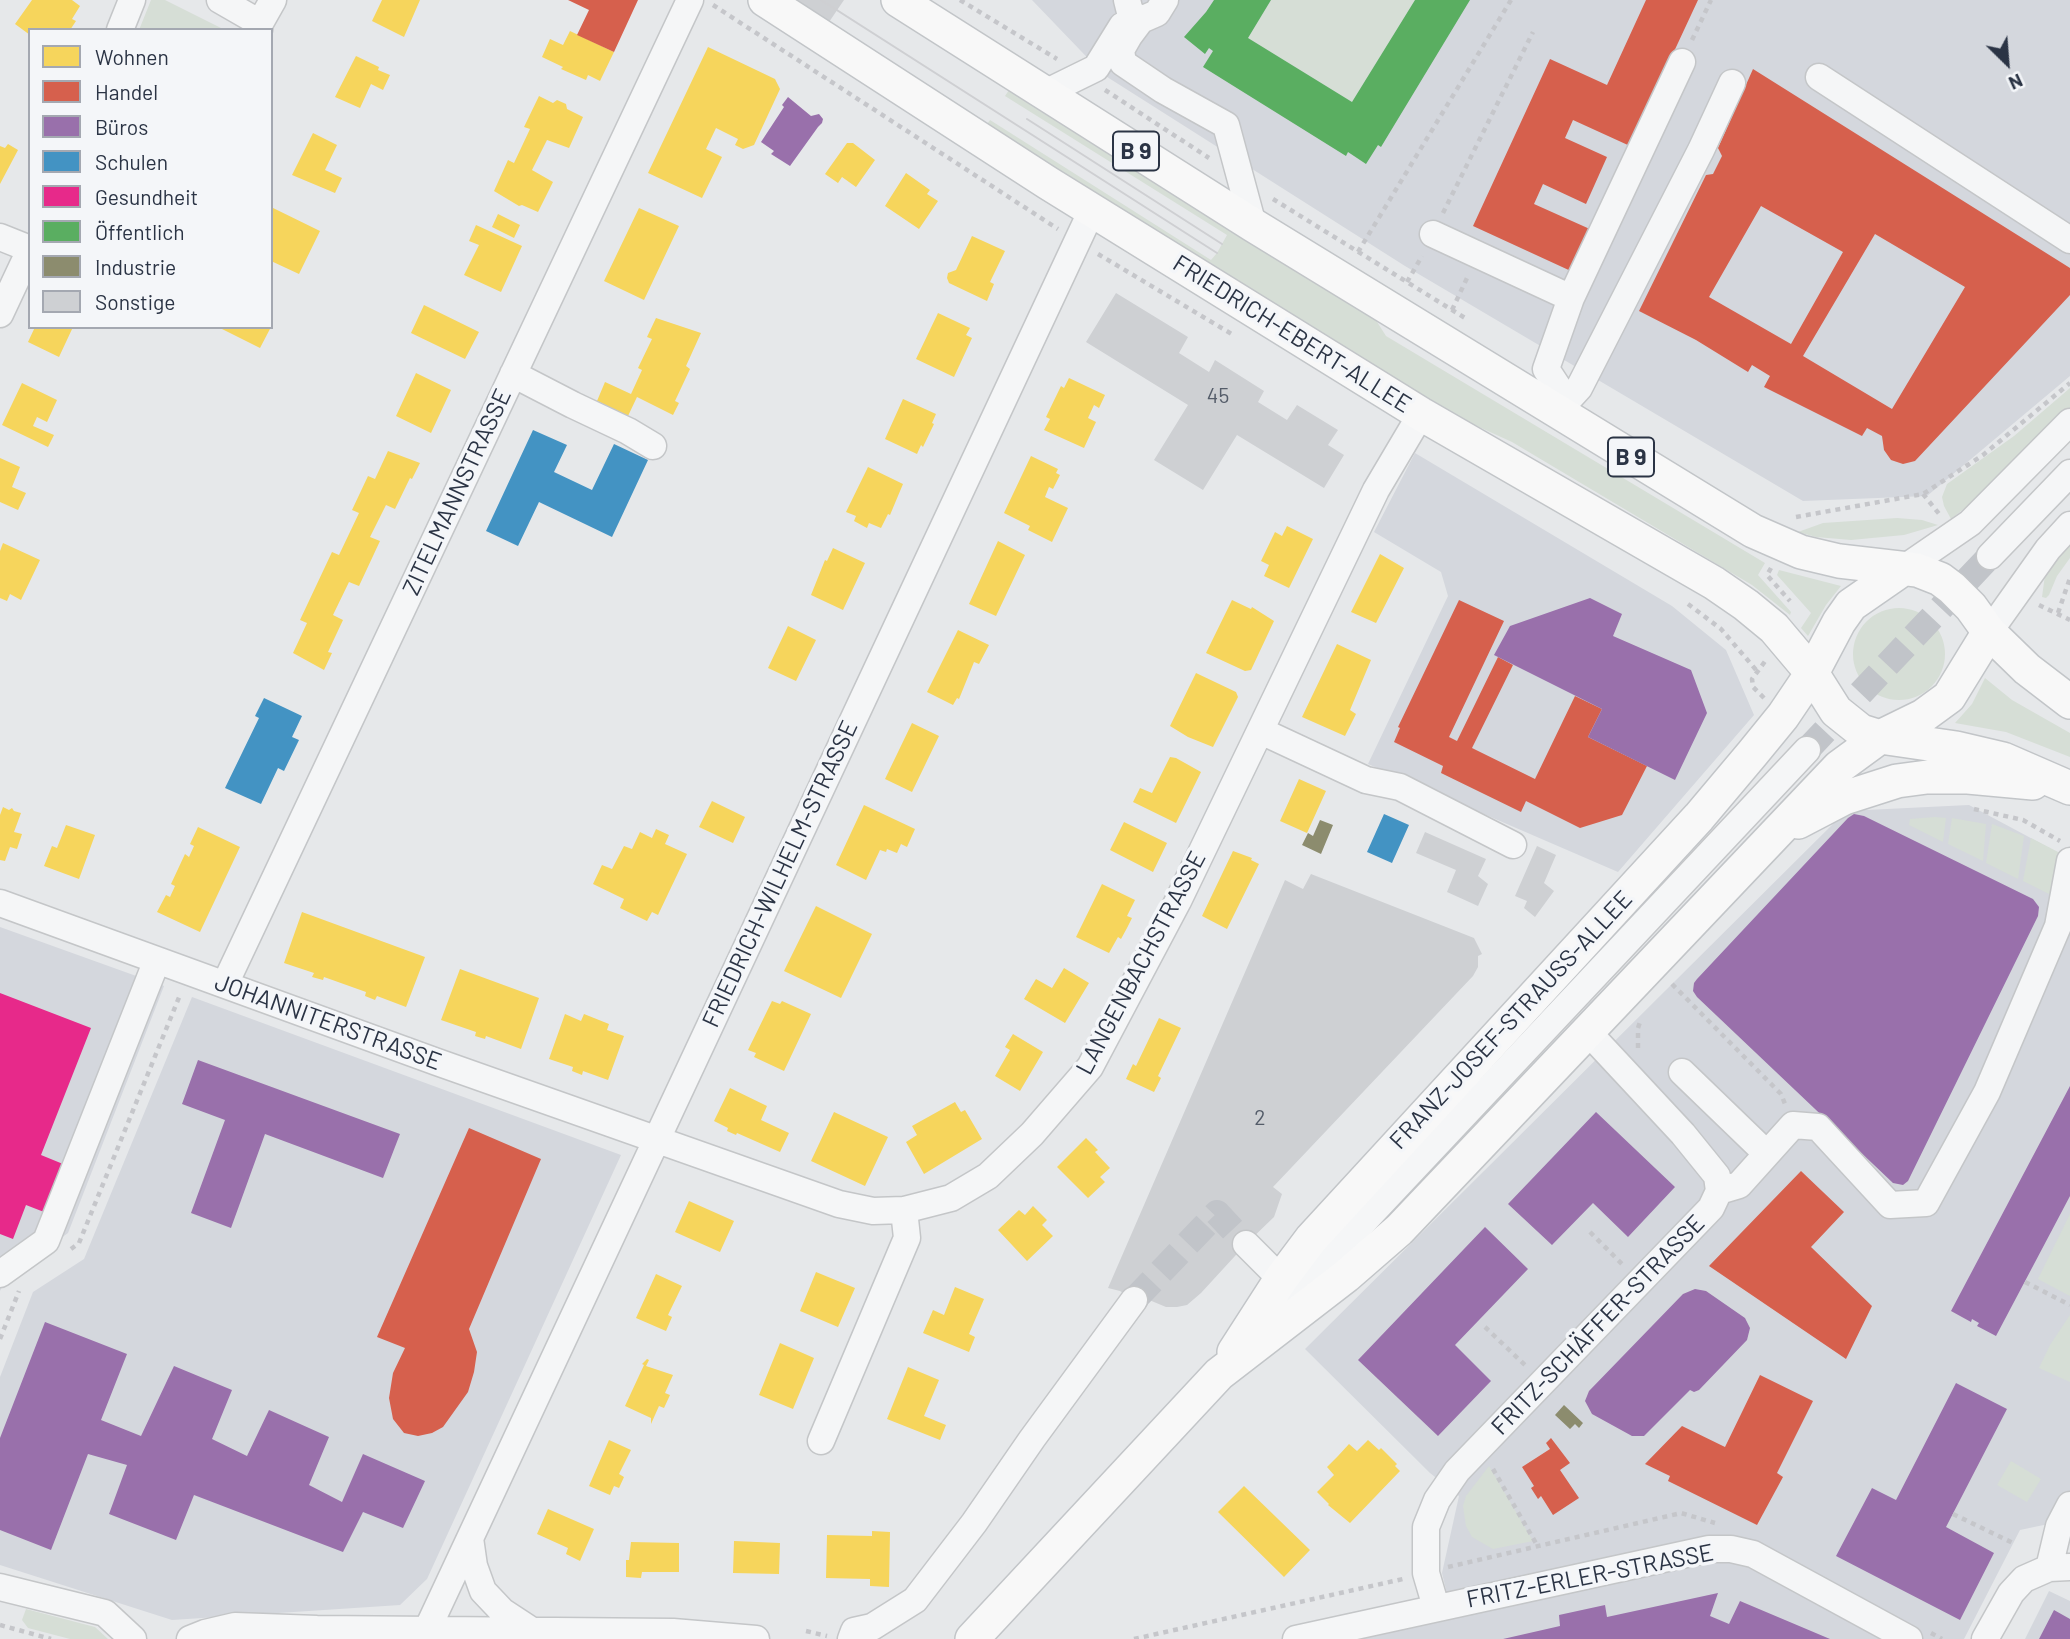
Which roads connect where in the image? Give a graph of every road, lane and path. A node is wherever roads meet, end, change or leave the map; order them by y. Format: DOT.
graph roads {
  1 [pos="132,0"];
  2 [pos="220,0"];
  3 [pos="272,0"];
  4 [pos="690,0"];
  5 [pos="765,0"];
  6 [pos="898,0"];
  7 [pos="960,0"];
  8 [pos="1165,0"];
  9 [pos="1511,0"];
  10 [pos="1711,0"];
  11 [pos="1133,11"];
  12 [pos="259,26"];
  13 [pos="121,28"];
  14 [pos="1533,32"];
  15 [pos="1682,62"];
  16 [pos="1082,75"];
  17 [pos="1819,77"];
  18 [pos="1732,83"];
  19 [pos="1043,94"];
  20 [pos="1092,210"];
  21 [pos="1253,225"];
  22 [pos="1433,234"];
  23 [pos="0,237"];
  24 [pos="2070,240"];
  25 [pos="28,248"];
  26 [pos="28,253"];
  27 [pos="1407,282"];
  28 [pos="1571,298"];
  29 [pos="1452,310"];
  30 [pos="0,314"];
  31 [pos="513,374"];
  32 [pos="2070,383"];
  33 [pos="1562,406"];
  34 [pos="1421,414"];
  35 [pos="2070,422"];
  36 [pos="653,446"];
  37 [pos="2070,472"];
  38 [pos="1923,494"];
  39 [pos="1798,517"];
  40 [pos="1946,521"];
  41 [pos="2070,525"];
  42 [pos="1990,556"];
  43 [pos="1772,566"];
  44 [pos="1903,569"];
  45 [pos="2070,578"];
  46 [pos="1681,598"];
  47 [pos="1793,604"];
  48 [pos="2044,607"];
  49 [pos="2058,613"];
  50 [pos="2070,622"];
  51 [pos="1989,632"];
  52 [pos="1764,662"];
  53 [pos="1758,671"];
  54 [pos="1812,673"];
  55 [pos="1769,702"];
  56 [pos="2070,702"];
  57 [pos="1261,731"];
  58 [pos="1880,737"];
  59 [pos="1807,750"];
  60 [pos="2070,788"];
  61 [pos="1967,807"];
  62 [pos="1775,835"];
  63 [pos="1513,845"];
  64 [pos="2070,846"];
  65 [pos="2070,861"];
  66 [pos="0,903"];
  67 [pos="157,960"];
  68 [pos="1669,981"];
  69 [pos="225,984"];
  70 [pos="1645,1008"];
  71 [pos="1587,1031"];
  72 [pos="1639,1051"];
  73 [pos="1682,1072"];
  74 [pos="1793,1125"];
  75 [pos="656,1138"];
  76 [pos="1767,1154"];
  77 [pos="1719,1191"];
  78 [pos="904,1210"];
  79 [pos="1590,1231"];
  80 [pos="1246,1244"];
  81 [pos="1629,1271"];
  82 [pos="0,1274"];
  83 [pos="1281,1279"];
  84 [pos="2025,1282"];
  85 [pos="1134,1300"];
  86 [pos="2070,1305"];
  87 [pos="1485,1326"];
  88 [pos="1532,1371"];
  89 [pos="1219,1374"];
  90 [pos="821,1441"];
  91 [pos="1480,1447"];
  92 [pos="2070,1505"];
  93 [pos="1953,1514"];
  94 [pos="470,1538"];
  95 [pos="2015,1544"];
  96 [pos="2059,1568"];
  97 [pos="1426,1573"];
  98 [pos="0,1587"];
  99 [pos="1436,1607"];
  100 [pos="0,1625"];
  101 [pos="427,1630"];
  102 [pos="534,1632"];
  103 [pos="51,1639"];
  104 [pos="133,1639"];
  105 [pos="190,1639"];
  106 [pos="756,1639"];
  107 [pos="851,1639"];
  108 [pos="972,1639"];
  109 [pos="1134,1639"];
  110 [pos="1296,1639"];
  111 [pos="1909,1639"];
  112 [pos="1985,1639"];
  1 -- 13 [label="street"];
  2 -- 12 [label="street"];
  3 -- 12 [label="street"];
  4 -- 31 [label="street, ZITELMANNSTRASSE"];
  5 -- 20 [label="main road, FRIEDRICH-EBERT-ALLEE"];
  6 -- 19 [label="main road, B 9"];
  7 -- 16 [label="path"];
  8 -- 11 [label="street"];
  9 -- 27 [label="path"];
  10 -- 15 [label="path"];
  11 -- 16 [label="street"];
  11 -- 21 [label="street"];
  14 -- 22 [label="path"];
  15 -- 28 [label="street"];
  16 -- 19 [label="street"];
  17 -- 24 [label="street"];
  18 -- 33 [label="street"];
  19 -- 21 [label="main road, B 9"];
  20 -- 34 [label="main road, FRIEDRICH-EBERT-ALLEE"];
  20 -- 75 [label="street, FRIEDRICH-WILHELM-STRASSE"];
  21 -- 33 [label="main road, B 9"];
  22 -- 27 [label="path"];
  22 -- 28 [label="street"];
  23 -- 25 [label="street"];
  26 -- 30 [label="street"];
  27 -- 29 [label="path"];
  28 -- 33 [label="street"];
  31 -- 36 [label="street"];
  31 -- 69 [label="street, ZITELMANNSTRASSE"];
  32 -- 38 [label="path"];
  33 -- 44 [label="main road, B 9"];
  34 -- 54 [label="main road, FRIEDRICH-EBERT-ALLEE"];
  34 -- 57 [label="street, LANGENBACHSTRASSE"];
  35 -- 44 [label="street"];
  37 -- 42 [label="street"];
  38 -- 39 [label="path"];
  38 -- 40 [label="path"];
  41 -- 51 [label="street"];
  43 -- 47 [label="path"];
  44 -- 51 [label="main road, B 9"];
  44 -- 54 [label="main road"];
  45 -- 49 [label="path"];
  46 -- 53 [label="path"];
  48 -- 49 [label="path"];
  49 -- 50 [label="path"];
  51 -- 56 [label="main road, B 9"];
  51 -- 58 [label="main road"];
  52 -- 53 [label="path"];
  53 -- 55 [label="path"];
  54 -- 58 [label="main road"];
  54 -- 83 [label="main road, FRANZ-JOSEF-STRAUSS-ALLEE"];
  57 -- 63 [label="street"];
  57 -- 78 [label="street, LANGENBACHSTRASSE"];
  58 -- 60 [label="main road"];
  58 -- 62 [label="main road, FRANZ-JOSEF-STRAUSS-ALLEE"];
  59 -- 89 [label="street, FRANZ-JOSEF-STRAUSS-ALLEE"];
  60 -- 62 [label="main road"];
  61 -- 64 [label="path"];
  62 -- 71 [label="main road, FRANZ-JOSEF-STRAUSS-ALLEE"];
  65 -- 74 [label="street"];
  66 -- 67 [label="street, JOHANNITERSTRASSE"];
  67 -- 69 [label="street, JOHANNITERSTRASSE"];
  67 -- 82 [label="street"];
  68 -- 74 [label="path"];
  69 -- 75 [label="street, JOHANNITERSTRASSE"];
  70 -- 72 [label="path"];
  71 -- 77 [label="street, FRITZ-SCHÄFFER-STRASSE"];
  71 -- 89 [label="main road, FRANZ-JOSEF-STRAUSS-ALLEE"];
  73 -- 76 [label="street"];
  74 -- 76 [label="street"];
  75 -- 78 [label="street, LANGENBACHSTRASSE"];
  75 -- 94 [label="street, FRIEDRICH-WILHELM-STRASSE"];
  76 -- 77 [label="street"];
  77 -- 91 [label="street, FRITZ-SCHÄFFER-STRASSE"];
  78 -- 90 [label="street"];
  79 -- 81 [label="path"];
  80 -- 83 [label="street"];
  83 -- 89 [label="main road, FRANZ-JOSEF-STRAUSS-ALLEE"];
  84 -- 86 [label="path"];
  85 -- 107 [label="street"];
  87 -- 88 [label="path"];
  89 -- 108 [label="main road, FRANZ-JOSEF-STRAUSS-ALLEE"];
  91 -- 97 [label="street, FRITZ-SCHÄFFER-STRASSE"];
  91 -- 97 [label="path"];
  92 -- 96 [label="street"];
  93 -- 95 [label="path"];
  94 -- 101 [label="street, FRIEDRICH-WILHELM-STRASSE"];
  94 -- 102 [label="street"];
  96 -- 112 [label="street"];
  97 -- 99 [label="street, FRITZ-SCHÄFFER-STRASSE"];
  97 -- 109 [label="path"];
  98 -- 104 [label="street"];
  99 -- 110 [label="street, FRITZ-ERLER-STRASSE"];
  99 -- 111 [label="street, FRITZ-ERLER-STRASSE"];
  100 -- 103 [label="path"];
  101 -- 102 [label="street"];
  101 -- 105 [label="street"];
  102 -- 106 [label="street"];
}
